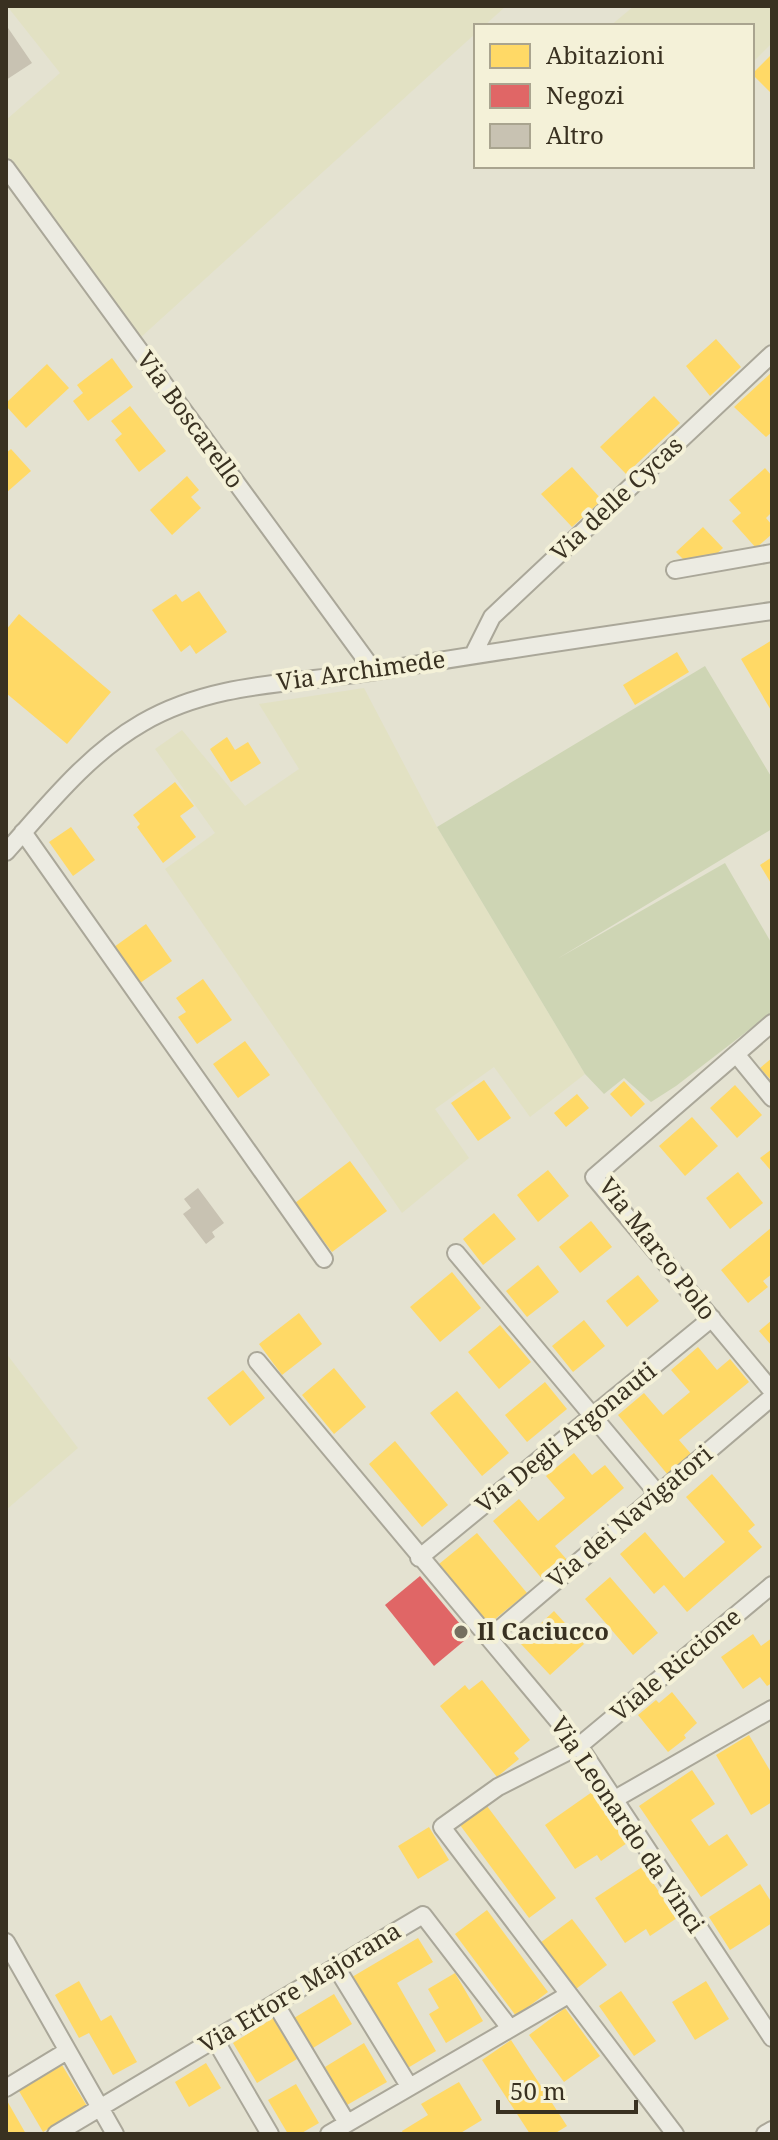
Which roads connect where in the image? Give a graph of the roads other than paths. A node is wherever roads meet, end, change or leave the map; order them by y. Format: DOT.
graph roads {
  1 [pos="6,168"];
  2 [pos="772,354"];
  3 [pos="772,553"];
  4 [pos="675,570"];
  5 [pos="772,611"];
  6 [pos="474,653"];
  7 [pos="374,671"];
  8 [pos="23,832"];
  9 [pos="6,852"];
  10 [pos="772,1023"];
  11 [pos="736,1054"];
  12 [pos="772,1098"];
  13 [pos="456,1253"];
  14 [pos="324,1259"];
  15 [pos="712,1318"];
  16 [pos="257,1361"];
  17 [pos="772,1394"];
  18 [pos="593,1417"];
  19 [pos="658,1494"];
  20 [pos="419,1558"];
  21 [pos="772,1585"];
  22 [pos="489,1638"];
  23 [pos="772,1709"];
  24 [pos="579,1746"];
  25 [pos="615,1799"];
  26 [pos="6,1942"];
  27 [pos="336,1967"];
  28 [pos="568,1995"];
  29 [pos="275,2003"];
  30 [pos="509,2027"];
  31 [pos="214,2038"];
  32 [pos="772,2038"];
  33 [pos="67,2051"];
  34 [pos="409,2086"];
  35 [pos="6,2088"];
  36 [pos="99,2108"];
  37 [pos="347,2123"];
  38 [pos="772,2130"];
  39 [pos="56,2134"];
  40 [pos="115,2134"];
  41 [pos="270,2134"];
  42 [pos="329,2134"];
  43 [pos="675,2134"];
  44 [pos="765,2134"];
  1 -- 7 [label="street, Via Boscarello"];
  2 -- 6 [label="street, Via delle Cycas"];
  3 -- 4 [label="street"];
  5 -- 6 [label="street, Via Archimede"];
  6 -- 7 [label="street, Via Archimede"];
  7 -- 8 [label="street, Via Archimede"];
  8 -- 9 [label="street, Via Archimede"];
  8 -- 14 [label="street"];
  10 -- 11 [label="street, Via Marco Polo"];
  11 -- 12 [label="street"];
  11 -- 15 [label="street, Via Marco Polo"];
  13 -- 18 [label="street"];
  15 -- 17 [label="street, Via Marco Polo"];
  15 -- 18 [label="street, Via Degli Argonauti"];
  16 -- 20 [label="street, Via Leonardo da Vinci"];
  17 -- 19 [label="street, Via dei Navigatori"];
  18 -- 19 [label="street"];
  18 -- 20 [label="street, Via Degli Argonauti"];
  19 -- 22 [label="street, Via dei Navigatori"];
  20 -- 22 [label="street, Via Leonardo da Vinci"];
  21 -- 24 [label="street, Viale Riccione"];
  22 -- 24 [label="street, Via Leonardo da Vinci"];
  23 -- 25 [label="street"];
  24 -- 25 [label="street, Via Leonardo da Vinci"];
  24 -- 28 [label="street, Viale Riccione"];
  25 -- 32 [label="street, Via Leonardo da Vinci"];
  26 -- 33 [label="street"];
  27 -- 29 [label="street, Via Ettore Majorana"];
  27 -- 30 [label="street, Via Ettore Majorana"];
  27 -- 34 [label="street"];
  28 -- 30 [label="street"];
  28 -- 43 [label="street"];
  29 -- 31 [label="street, Via Ettore Majorana"];
  29 -- 37 [label="street"];
  30 -- 34 [label="street"];
  31 -- 36 [label="street, Via Ettore Majorana"];
  31 -- 41 [label="street"];
  33 -- 35 [label="street"];
  33 -- 36 [label="street"];
  34 -- 37 [label="street"];
  36 -- 39 [label="street, Via Ettore Majorana"];
  36 -- 40 [label="street"];
  37 -- 42 [label="street"];
  38 -- 44 [label="street"];
}
